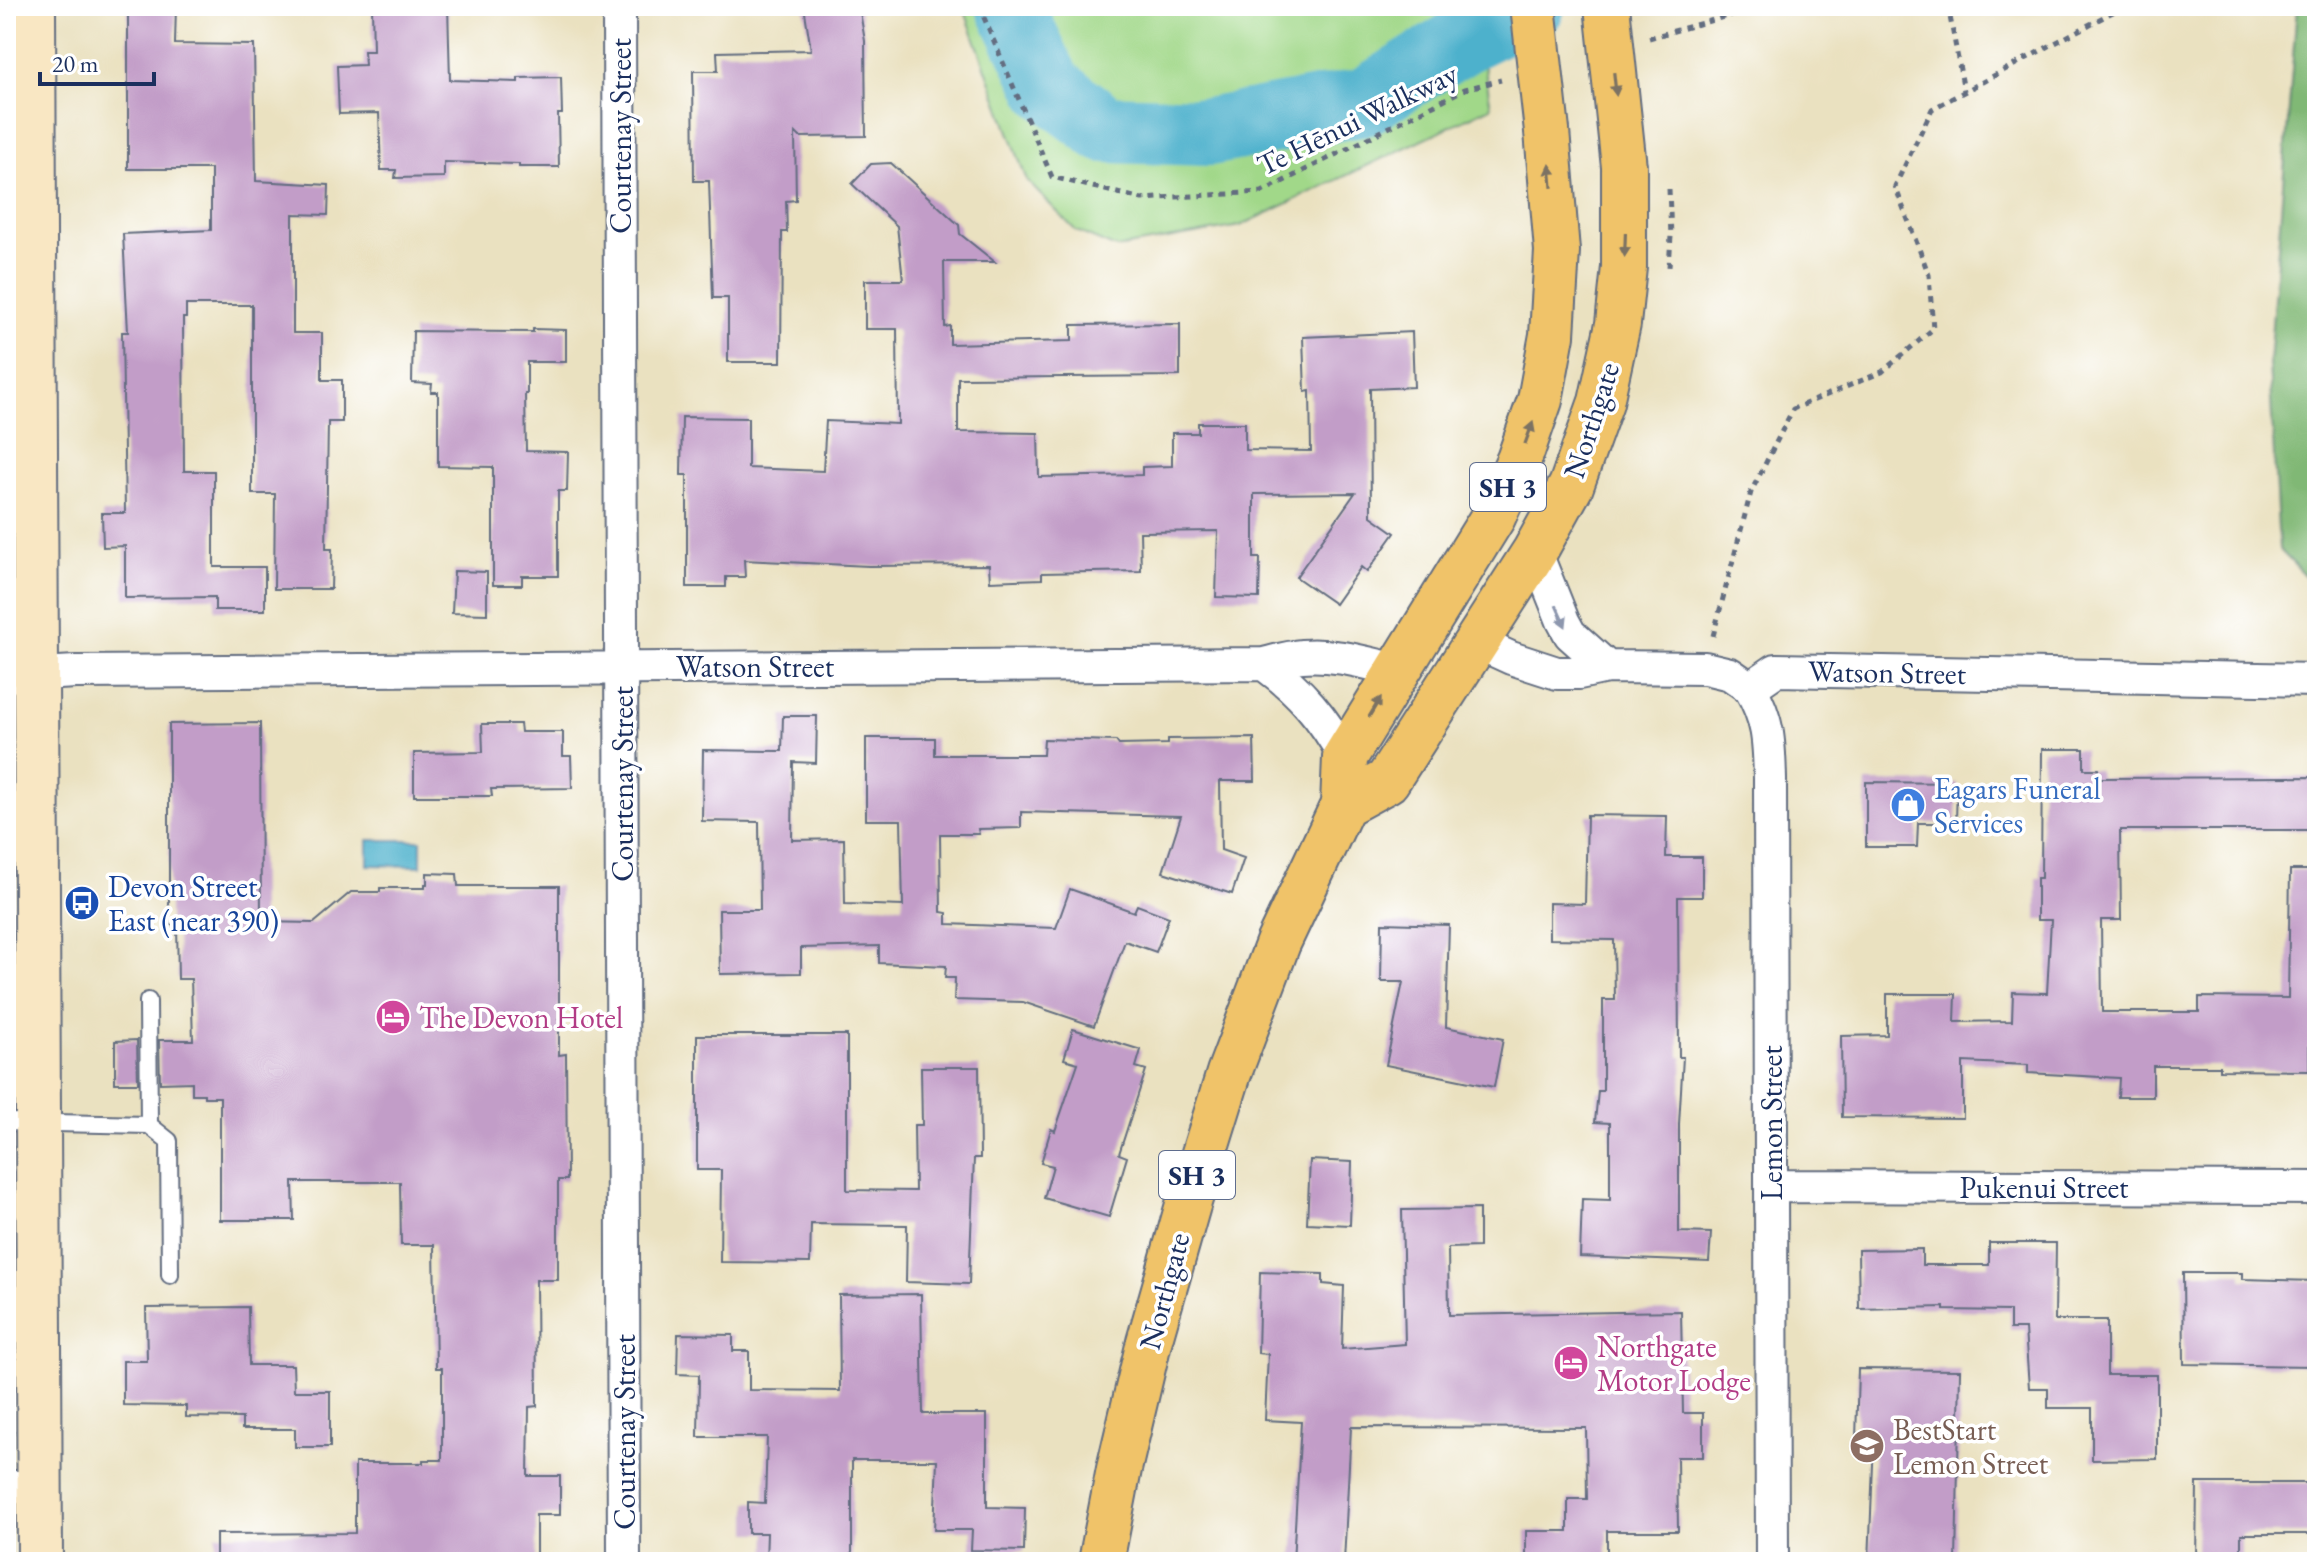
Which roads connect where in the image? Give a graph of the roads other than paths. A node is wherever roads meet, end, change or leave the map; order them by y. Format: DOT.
graph roads {
  1 [pos="33,6"];
  2 [pos="619,6"];
  3 [pos="1533,6"];
  4 [pos="1607,6"];
  5 [pos="1535,551"];
  6 [pos="1476,642"];
  7 [pos="1264,664"];
  8 [pos="621,667"];
  9 [pos="1607,667"];
  10 [pos="1397,670"];
  11 [pos="21,674"];
  12 [pos="2317,680"];
  13 [pos="1750,688"];
  14 [pos="1345,757"];
  15 [pos="1343,805"];
  16 [pos="148,1001"];
  17 [pos="22,1122"];
  18 [pos="149,1125"];
  19 [pos="1772,1186"];
  20 [pos="2317,1188"];
  21 [pos="170,1275"];
  22 [pos="23,1487"];
  23 [pos="40,1562"];
  24 [pos="624,1562"];
  25 [pos="1101,1562"];
  26 [pos="1772,1562"];
  1 -- 11 [label="main road"];
  2 -- 8 [label="street, Courtenay Street"];
  10 -- 3 [label="highway, Northgate / SH 3, one-way, bridge"];
  4 -- 5 [label="highway, Northgate / SH 3, one-way, bridge"];
  5 -- 6 [label="highway, Northgate / SH 3"];
  5 -- 9 [label="street, one-way"];
  6 -- 9 [label="street"];
  6 -- 15 [label="highway, Northgate / SH 3"];
  7 -- 8 [label="street, Watson Street"];
  7 -- 10 [label="street, Watson Street"];
  7 -- 14 [label="street"];
  8 -- 11 [label="street, Watson Street"];
  8 -- 24 [label="street, Courtenay Street"];
  9 -- 13 [label="street"];
  14 -- 10 [label="highway, Northgate / SH 3, one-way"];
  11 -- 17 [label="main road"];
  12 -- 13 [label="street, Watson Street"];
  13 -- 19 [label="street, Lemon Street"];
  14 -- 15 [label="highway, Northgate / SH 3"];
  15 -- 25 [label="highway, Northgate / SH 3"];
  16 -- 18 [label="lane"];
  17 -- 18 [label="lane"];
  17 -- 22 [label="main road"];
  18 -- 21 [label="lane"];
  19 -- 20 [label="street, Pukenui Street"];
  19 -- 26 [label="street, Lemon Street"];
  22 -- 23 [label="main road"];
}
